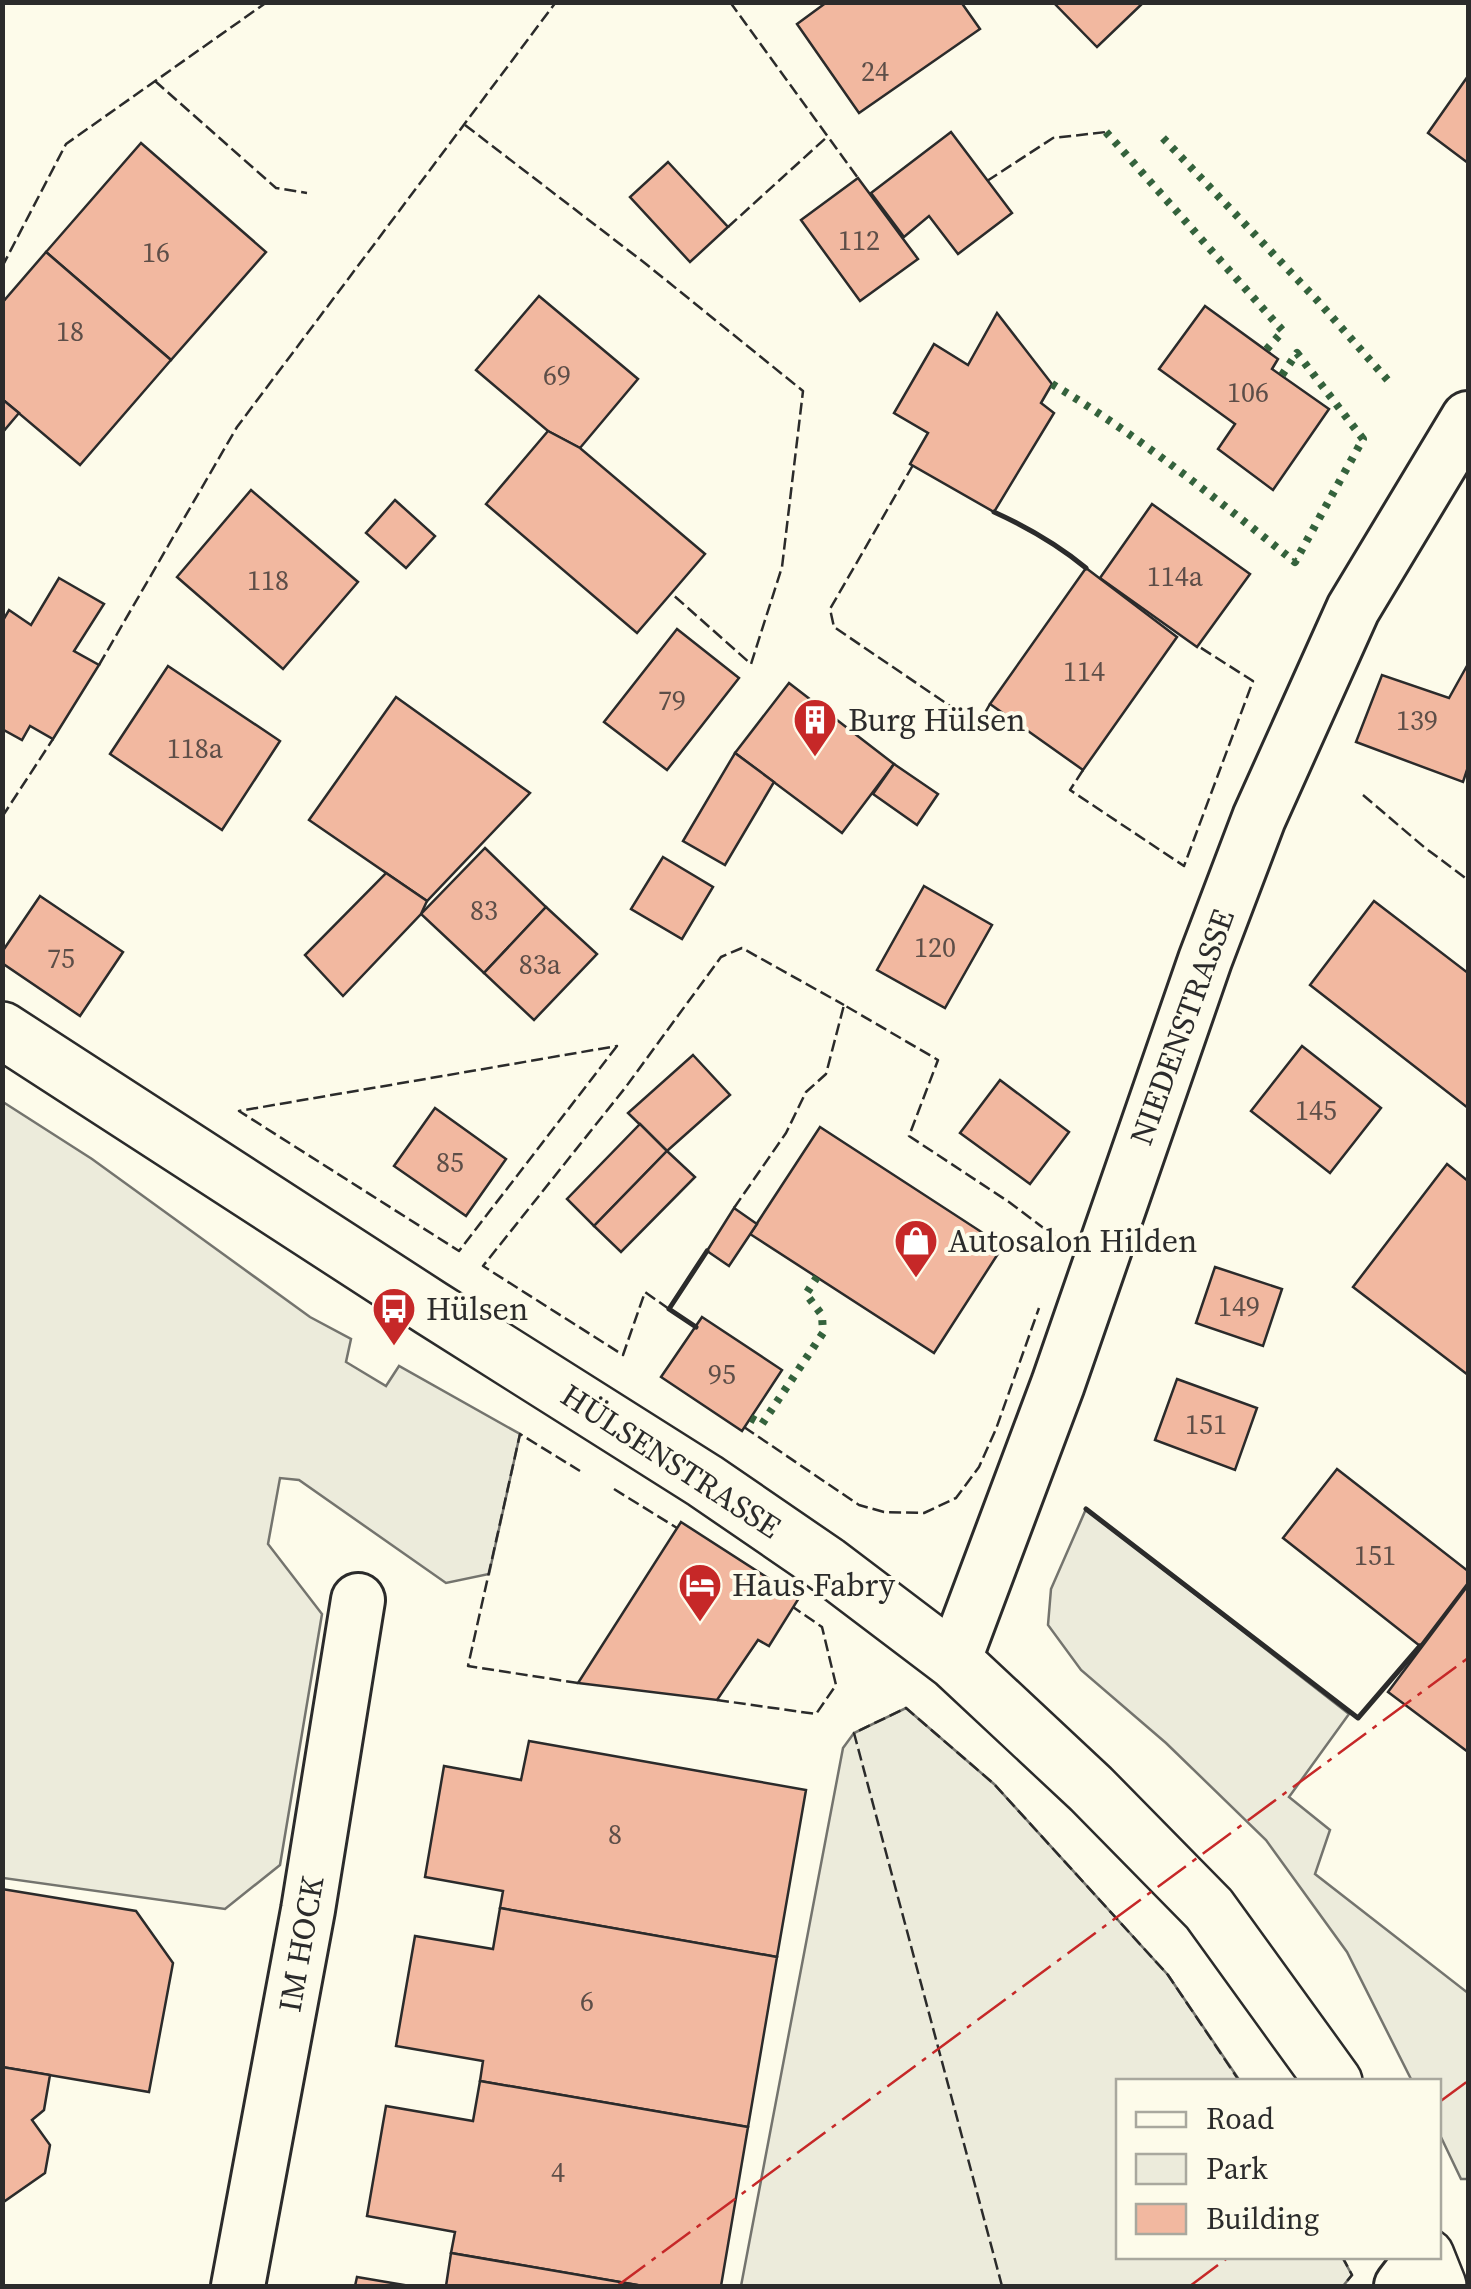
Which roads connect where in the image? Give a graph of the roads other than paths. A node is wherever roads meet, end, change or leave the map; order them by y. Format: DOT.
graph roads {
  1 [pos="1468,418"];
  2 [pos="2,1030"];
  3 [pos="358,1600"];
  4 [pos="954,1661"];
  5 [pos="1332,2079"];
  6 [pos="1423,2259"];
  7 [pos="1426,2259"];
  8 [pos="238,2286"];
  9 [pos="1402,2286"];
  10 [pos="1438,2286"];
  1 -- 4 [label="street, NIEDENSTRASSE"];
  2 -- 4 [label="main road, HÜLSENSTRASSE"];
  3 -- 8 [label="street, IM HOCK"];
  4 -- 5 [label="main road, HÜLSENSTRASSE"];
  6 -- 9 [label="street"];
  7 -- 10 [label="main road"];
}
